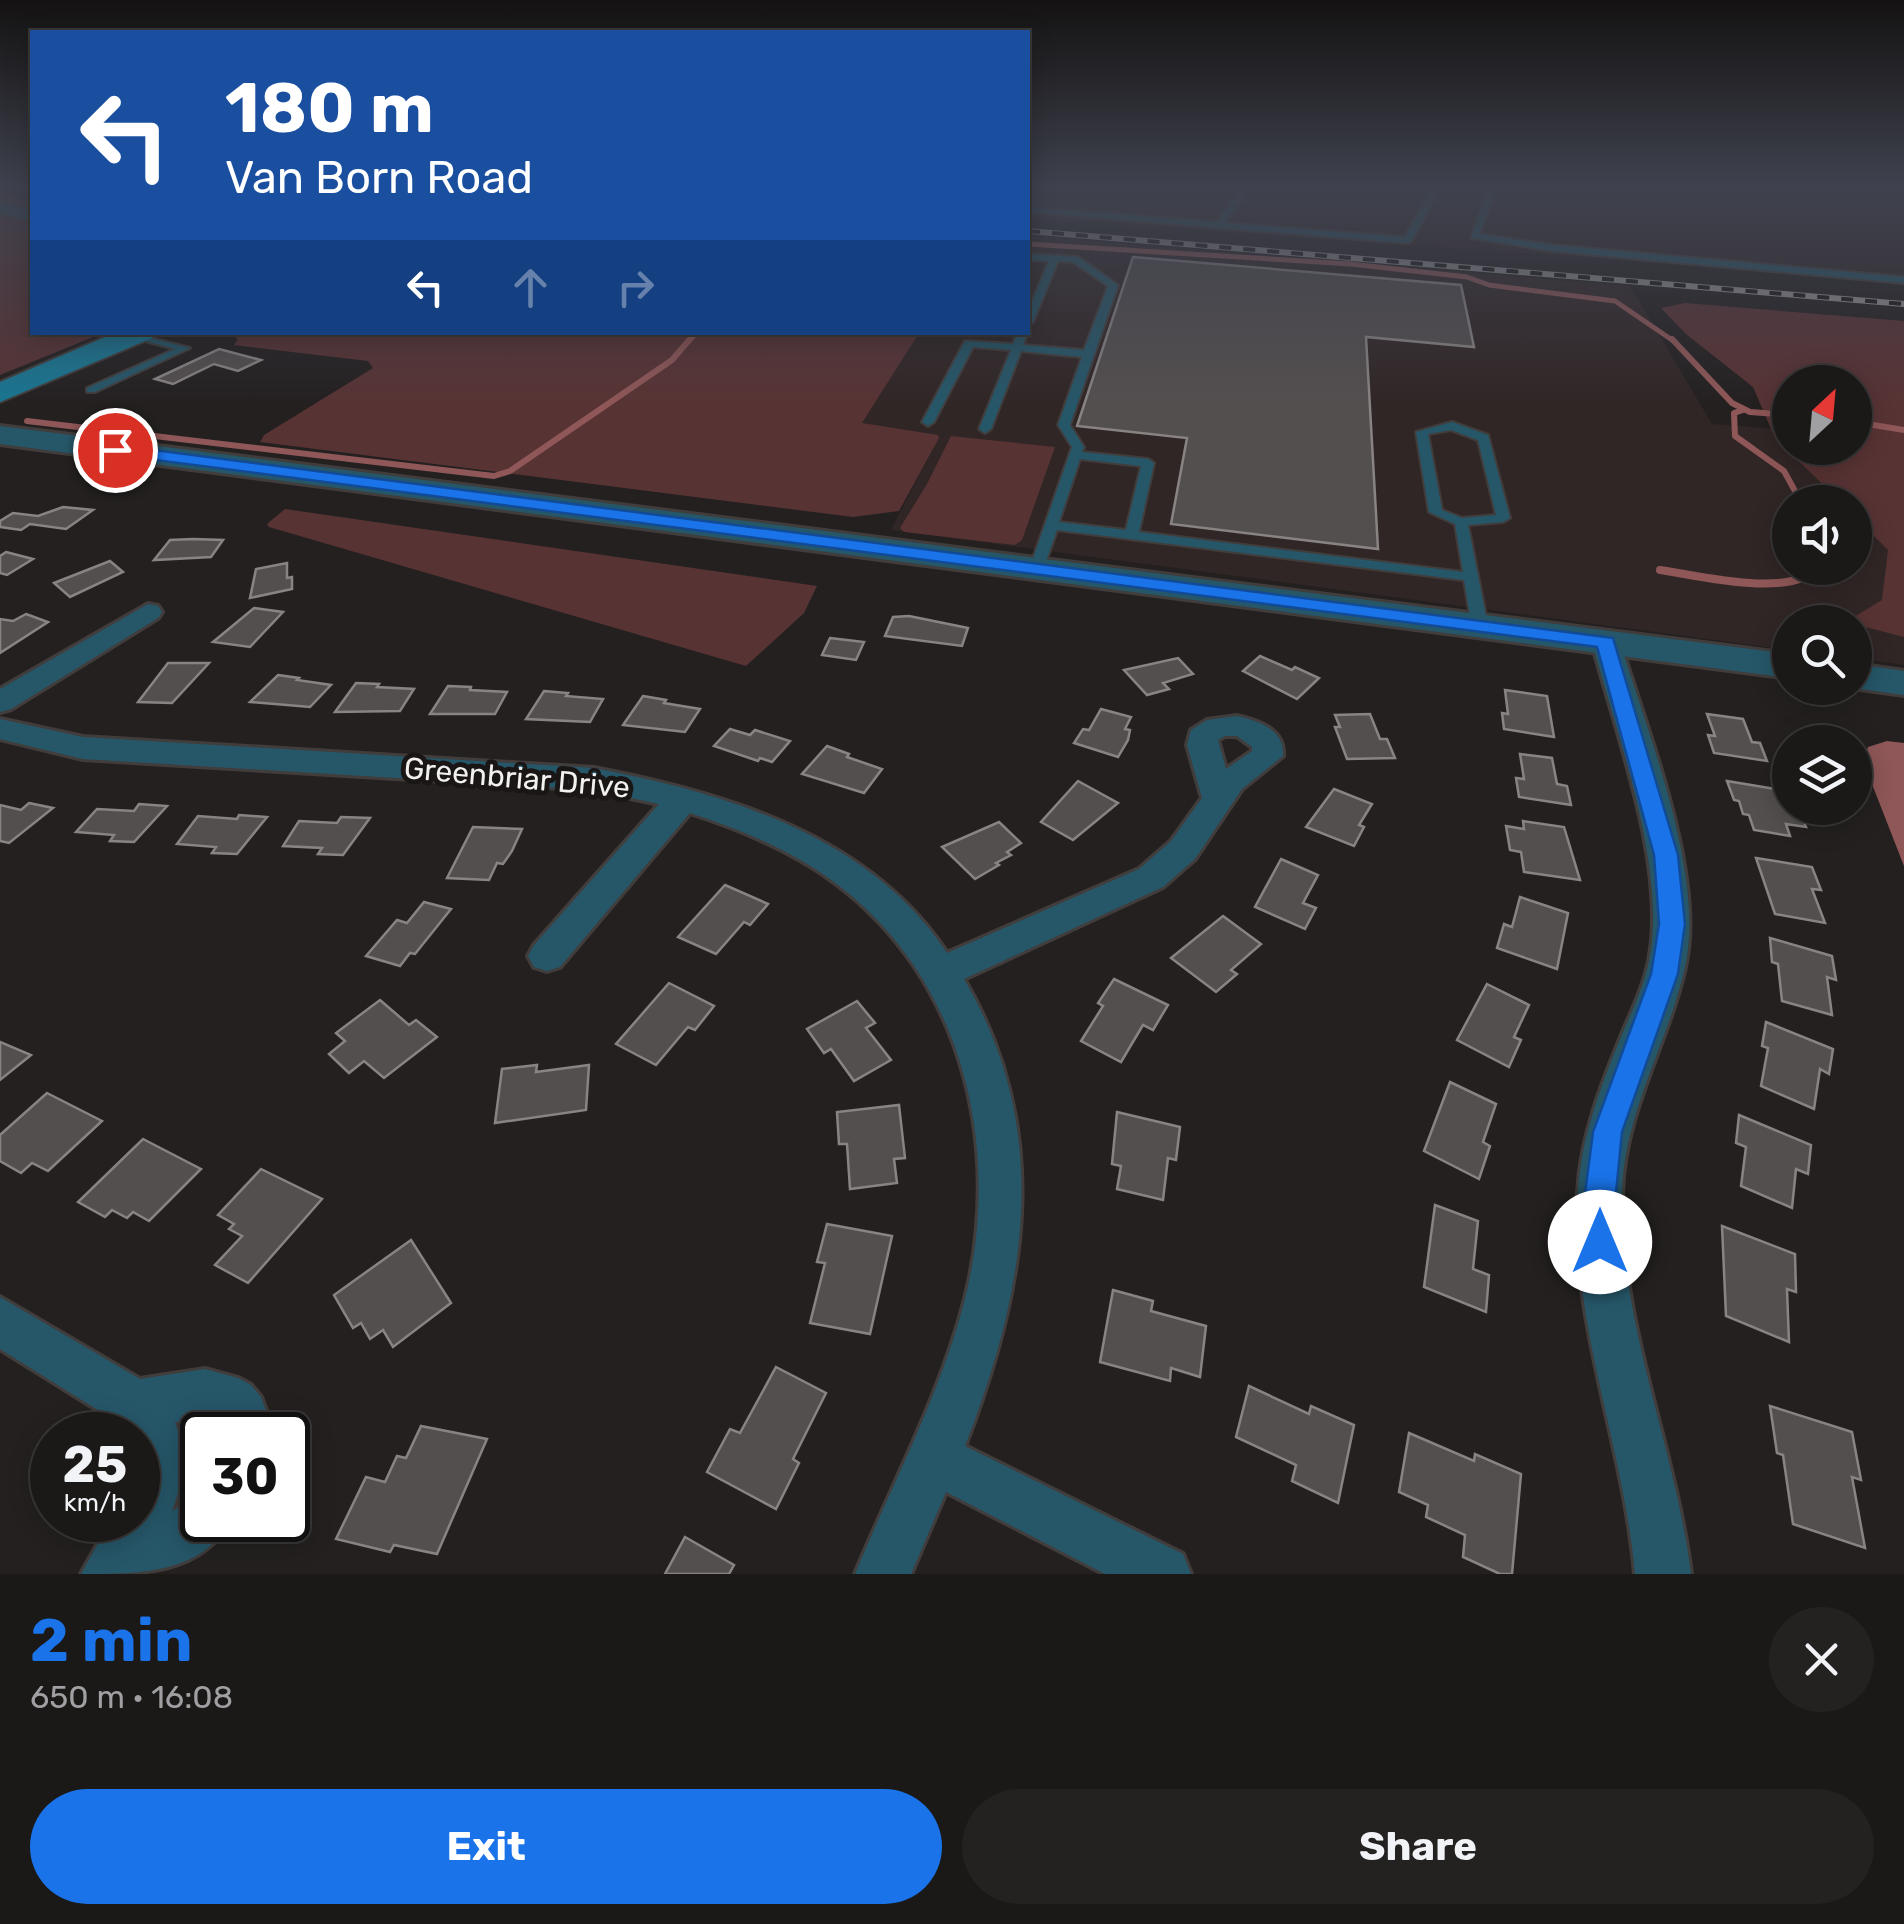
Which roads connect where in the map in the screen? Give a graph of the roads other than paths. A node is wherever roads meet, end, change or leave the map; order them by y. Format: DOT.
graph roads {
  1 [pos="1054,259"];
  2 [pos="1077,259"];
  3 [pos="1677,259"];
  4 [pos="1904,280"];
  5 [pos="1030,317"];
  6 [pos="137,335"];
  7 [pos="142,335"];
  8 [pos="1022,335"];
  9 [pos="972,338"];
  10 [pos="1017,348"];
  11 [pos="1088,354"];
  12 [pos="91,390"];
  13 [pos="0,393"];
  14 [pos="928,422"];
  15 [pos="984,429"];
  16 [pos="0,435"];
  17 [pos="1075,455"];
  18 [pos="1461,522"];
  19 [pos="1051,525"];
  20 [pos="1132,535"];
  21 [pos="1036,570"];
  22 [pos="1472,577"];
  23 [pos="148,612"];
  24 [pos="1480,627"];
  25 [pos="1606,642"];
  26 [pos="1772,664"];
  27 [pos="1872,678"];
  28 [pos="1904,683"];
  29 [pos="0,702"];
  30 [pos="0,730"];
  31 [pos="1217,796"];
  32 [pos="683,799"];
  33 [pos="547,956"];
  34 [pos="942,972"];
  35 [pos="0,1321"];
  36 [pos="134,1404"];
  37 [pos="242,1412"];
  38 [pos="933,1458"];
  39 [pos="180,1534"];
  40 [pos="110,1574"];
  41 [pos="119,1574"];
  42 [pos="883,1574"];
  43 [pos="1163,1574"];
  44 [pos="1664,1574"];
  1 -- 5 [label="lane"];
  2 -- 11 [label="lane"];
  3 -- 4 [label="lane"];
  6 -- 13 [label="main road"];
  7 -- 12 [label="lane"];
  8 -- 10 [label="lane"];
  9 -- 10 [label="lane"];
  9 -- 14 [label="lane"];
  10 -- 11 [label="lane"];
  10 -- 15 [label="lane"];
  11 -- 17 [label="lane"];
  16 -- 21 [label="street"];
  17 -- 19 [label="lane"];
  17 -- 20 [label="lane"];
  18 -- 18 [label="lane"];
  18 -- 22 [label="lane"];
  19 -- 20 [label="lane"];
  19 -- 21 [label="lane"];
  20 -- 22 [label="lane"];
  21 -- 24 [label="street"];
  22 -- 24 [label="lane"];
  23 -- 29 [label="street"];
  24 -- 25 [label="street"];
  25 -- 26 [label="street"];
  25 -- 44 [label="street"];
  27 -- 28 [label="street"];
  30 -- 32 [label="street, Greenbriar Drive"];
  31 -- 34 [label="street"];
  32 -- 33 [label="street"];
  32 -- 34 [label="street, Greenbriar Drive"];
  34 -- 38 [label="street, Greenbriar Drive"];
  35 -- 36 [label="street"];
  36 -- 37 [label="street"];
  36 -- 40 [label="street"];
  38 -- 42 [label="street, Greenbriar Drive"];
  38 -- 43 [label="street"];
  39 -- 41 [label="street"];
}
